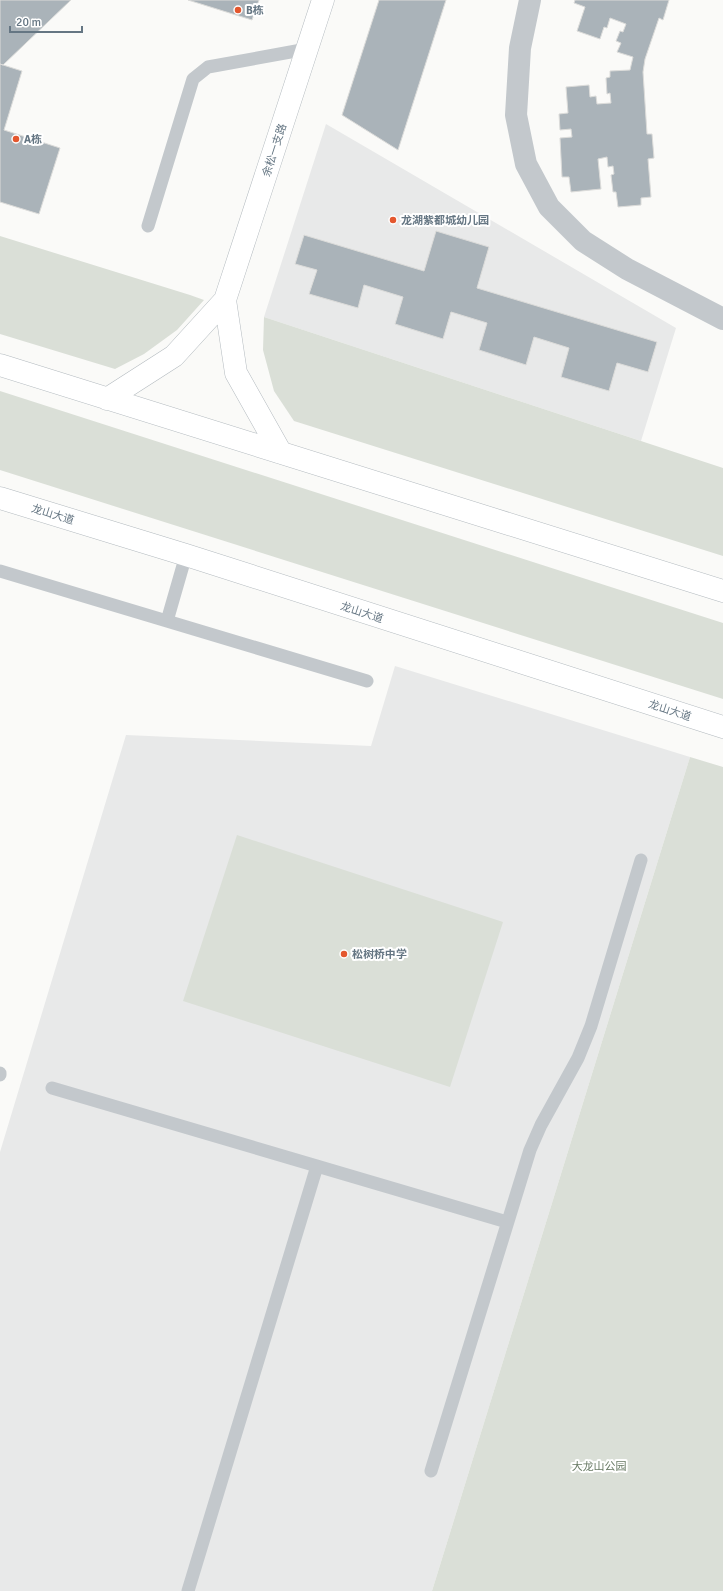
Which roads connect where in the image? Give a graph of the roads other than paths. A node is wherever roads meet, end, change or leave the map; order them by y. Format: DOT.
graph roads {
  1 [pos="323,0"];
  2 [pos="530,0"];
  3 [pos="307,50"];
  4 [pos="148,226"];
  5 [pos="225,300"];
  6 [pos="723,319"];
  7 [pos="0,365"];
  8 [pos="107,398"];
  9 [pos="281,453"];
  10 [pos="0,498"];
  11 [pos="186,555"];
  12 [pos="0,571"];
  13 [pos="723,591"];
  14 [pos="167,621"];
  15 [pos="367,681"];
  16 [pos="723,727"];
  17 [pos="641,860"];
  18 [pos="52,1088"];
  19 [pos="317,1166"];
  20 [pos="507,1222"];
  21 [pos="431,1471"];
  22 [pos="188,1591"];
  1 -- 3 [label="main road, 余松一支路"];
  2 -- 6 [label="street"];
  3 -- 4 [label="lane"];
  3 -- 5 [label="main road, 余松一支路"];
  5 -- 8 [label="main road"];
  5 -- 9 [label="main road"];
  7 -- 8 [label="main road"];
  8 -- 9 [label="main road"];
  9 -- 13 [label="main road"];
  10 -- 11 [label="main road, 龙山大道"];
  11 -- 14 [label="lane"];
  11 -- 16 [label="main road, 龙山大道"];
  12 -- 14 [label="lane"];
  14 -- 15 [label="lane"];
  17 -- 20 [label="lane"];
  18 -- 19 [label="lane"];
  19 -- 20 [label="lane"];
  19 -- 22 [label="lane"];
  20 -- 21 [label="lane"];
}
